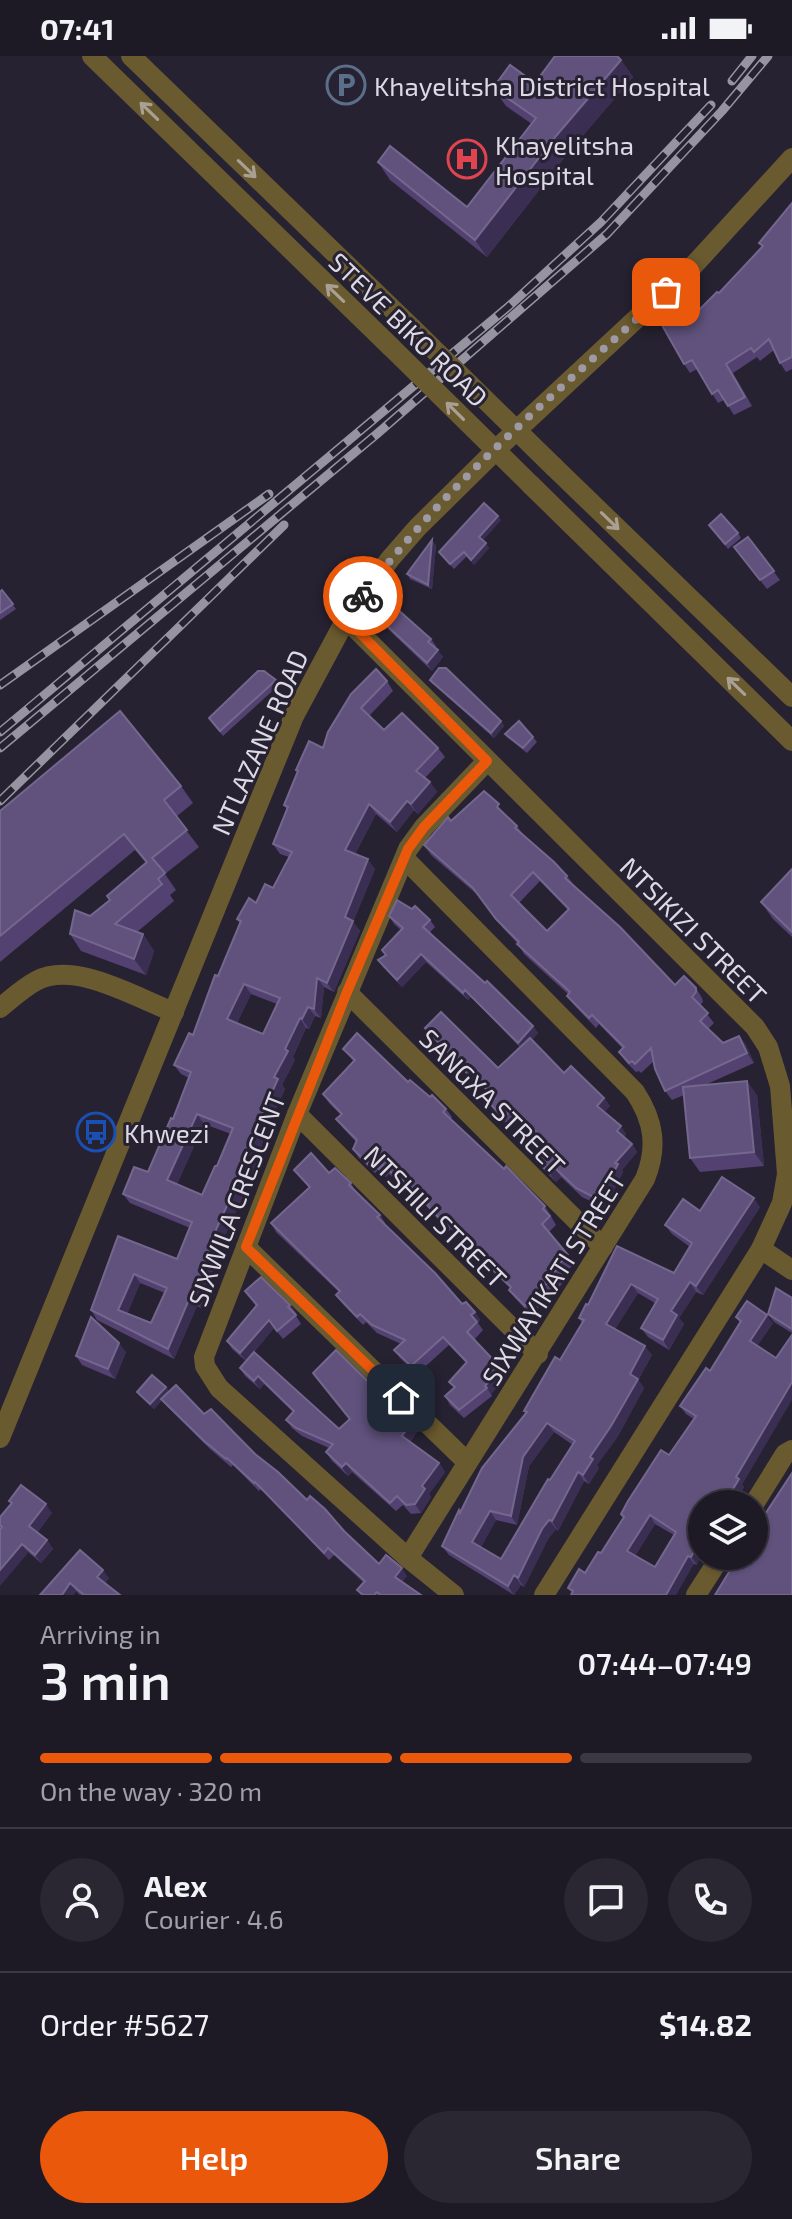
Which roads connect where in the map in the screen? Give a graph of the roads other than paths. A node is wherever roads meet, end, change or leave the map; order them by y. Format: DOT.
graph roads {
  1 [pos="92,56"];
  2 [pos="131,56"];
  3 [pos="792,158"];
  4 [pos="346,619"];
  5 [pos="792,697"];
  6 [pos="792,741"];
  7 [pos="487,761"];
  8 [pos="405,859"];
  9 [pos="347,992"];
  10 [pos="0,1008"];
  11 [pos="174,1012"];
  12 [pos="297,1114"];
  13 [pos="246,1247"];
  14 [pos="603,1247"];
  15 [pos="761,1249"];
  16 [pos="792,1270"];
  17 [pos="538,1354"];
  18 [pos="0,1438"];
  19 [pos="792,1450"];
  20 [pos="467,1462"];
  21 [pos="763,1490"];
  22 [pos="408,1558"];
  23 [pos="712,1570"];
  24 [pos="454,1595"];
  25 [pos="544,1595"];
  26 [pos="696,1595"];
  6 -- 1 [label="street, STEVE BIKO ROAD, one-way, bridge"];
  2 -- 5 [label="street, STEVE BIKO ROAD, one-way, bridge"];
  3 -- 4 [label="street, NTLAZANE ROAD"];
  4 -- 7 [label="street, NTSIKIZI STREET"];
  4 -- 11 [label="street, NTLAZANE ROAD"];
  7 -- 8 [label="street, SIXWILA CRESCENT"];
  7 -- 15 [label="street, NTSIKIZI STREET"];
  8 -- 9 [label="street, SIXWILA CRESCENT"];
  8 -- 14 [label="street, SIXWAYIKATI STREET"];
  9 -- 12 [label="street, SIXWILA CRESCENT"];
  9 -- 14 [label="street, SANGXA STREET"];
  10 -- 11 [label="street"];
  11 -- 18 [label="street, NTLAZANE ROAD"];
  12 -- 13 [label="street, SIXWILA CRESCENT"];
  12 -- 17 [label="street, NTSHILI STREET"];
  13 -- 20 [label="street"];
  13 -- 22 [label="street, SIXWILA CRESCENT"];
  14 -- 17 [label="street, SIXWAYIKATI STREET"];
  15 -- 16 [label="street"];
  15 -- 25 [label="street, NTSIKIZI STREET"];
  17 -- 20 [label="street, SIXWAYIKATI STREET"];
  19 -- 21 [label="street"];
  20 -- 22 [label="street, SIXWAYIKATI STREET"];
  22 -- 24 [label="street, SIXWILA CRESCENT"];
  23 -- 26 [label="street"];
}
